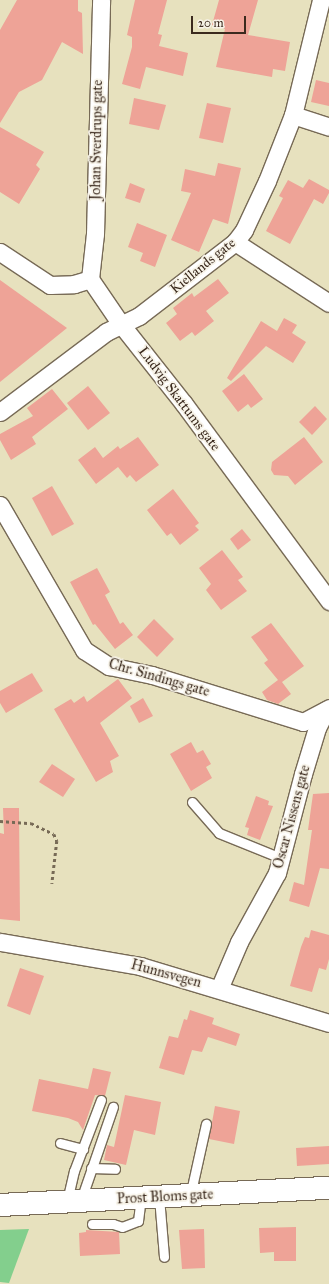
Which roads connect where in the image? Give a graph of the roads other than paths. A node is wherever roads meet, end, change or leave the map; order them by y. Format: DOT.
graph roads {
  1 [pos="101,0"];
  2 [pos="321,0"];
  3 [pos="293,115"];
  4 [pos="329,127"];
  5 [pos="235,242"];
  6 [pos="0,252"];
  7 [pos="90,279"];
  8 [pos="329,304"];
  9 [pos="120,323"];
  10 [pos="0,412"];
  11 [pos="0,505"];
  12 [pos="329,601"];
  13 [pos="327,709"];
  14 [pos="192,802"];
  15 [pos="281,858"];
  16 [pos="0,942"];
  17 [pos="219,989"];
  18 [pos="329,1023"];
  19 [pos="101,1100"];
  20 [pos="113,1107"];
  21 [pos="206,1124"];
  22 [pos="60,1143"];
  23 [pos="83,1148"];
  24 [pos="91,1168"];
  25 [pos="115,1169"];
  26 [pos="329,1188"];
  27 [pos="75,1196"];
  28 [pos="190,1196"];
  29 [pos="150,1197"];
  30 [pos="0,1204"];
  31 [pos="92,1224"];
  32 [pos="164,1257"];
  1 -- 7 [label="street, Johan Sverdrups gate"];
  2 -- 3 [label="street, Kiellands gate"];
  3 -- 4 [label="street"];
  3 -- 5 [label="street, Kiellands gate"];
  5 -- 8 [label="street"];
  5 -- 9 [label="street, Kiellands gate"];
  6 -- 7 [label="street"];
  7 -- 9 [label="street, Ludvig Skattums gate"];
  9 -- 10 [label="street, Kiellands gate"];
  9 -- 12 [label="street, Ludvig Skattums gate"];
  11 -- 13 [label="street, Chr. Sindings gate"];
  13 -- 15 [label="street, Oscar Nissens gate"];
  14 -- 15 [label="lane"];
  15 -- 17 [label="street, Oscar Nissens gate"];
  16 -- 17 [label="street, Hunnsvegen"];
  17 -- 18 [label="street, Hunnsvegen"];
  19 -- 23 [label="lane"];
  20 -- 24 [label="lane"];
  21 -- 28 [label="lane"];
  22 -- 23 [label="lane"];
  23 -- 27 [label="lane"];
  24 -- 25 [label="lane"];
  24 -- 27 [label="lane"];
  26 -- 28 [label="main road, Prost Bloms gate"];
  27 -- 29 [label="main road, Prost Bloms gate"];
  27 -- 30 [label="main road, Prost Bloms gate"];
  28 -- 29 [label="main road, Prost Bloms gate"];
  29 -- 31 [label="lane"];
  29 -- 32 [label="lane"];
}
